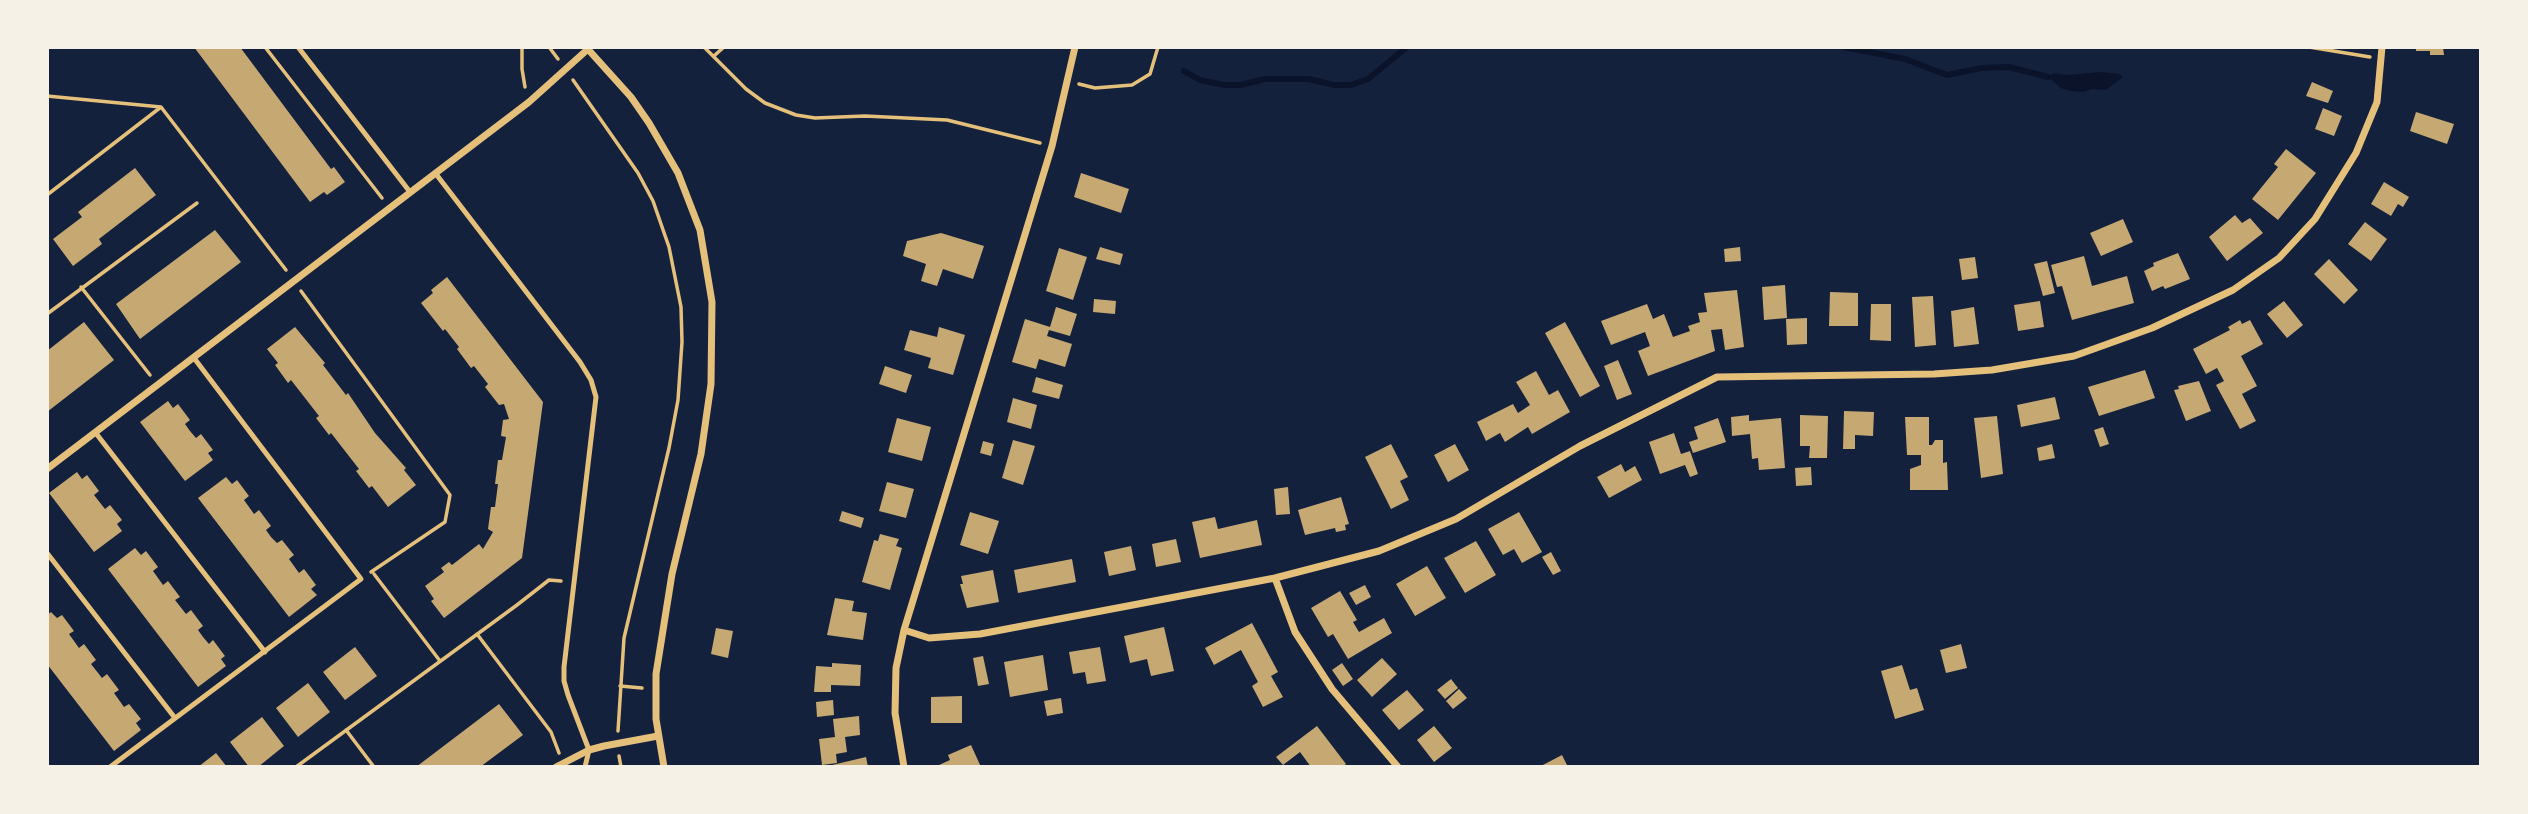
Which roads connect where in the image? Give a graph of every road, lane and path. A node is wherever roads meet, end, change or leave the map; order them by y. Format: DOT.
graph roads {
  1 [pos="265,47"];
  2 [pos="298,47"];
  3 [pos="522,47"];
  4 [pos="549,47"];
  5 [pos="704,47"];
  6 [pos="723,47"];
  7 [pos="1075,47"];
  8 [pos="1158,47"];
  9 [pos="2121,47"];
  10 [pos="2145,47"];
  11 [pos="2309,47"];
  12 [pos="2382,47"];
  13 [pos="587,48"];
  14 [pos="715,56"];
  15 [pos="2383,59"];
  16 [pos="566,71"];
  17 [pos="1067,80"];
  18 [pos="48,97"];
  19 [pos="529,102"];
  20 [pos="161,107"];
  21 [pos="1052,146"];
  22 [pos="436,174"];
  23 [pos="410,192"];
  24 [pos="47,195"];
  25 [pos="197,203"];
  26 [pos="389,208"];
  27 [pos="294,281"];
  28 [pos="81,287"];
  29 [pos="47,314"];
  30 [pos="194,358"];
  31 [pos="158,385"];
  32 [pos="95,432"];
  33 [pos="47,469"];
  34 [pos="47,553"];
  35 [pos="372,572"];
  36 [pos="1275,578"];
  37 [pos="361,579"];
  38 [pos="574,582"];
  39 [pos="904,630"];
  40 [pos="477,634"];
  41 [pos="265,652"];
  42 [pos="440,662"];
  43 [pos="620,687"];
  44 [pos="656,689"];
  45 [pos="175,718"];
  46 [pos="346,730"];
  47 [pos="657,736"];
  48 [pos="618,743"];
  49 [pos="589,750"];
  50 [pos="560,765"];
  51 [pos="110,767"];
  52 [pos="296,767"];
  53 [pos="374,767"];
  54 [pos="585,767"];
  55 [pos="621,767"];
  56 [pos="664,767"];
  57 [pos="904,767"];
  58 [pos="1398,767"];
  1 -- 26 [label="path"];
  2 -- 23 [label="lane"];
  3 -- 19 [label="path"];
  4 -- 16 [label="path"];
  5 -- 14 [label="path"];
  6 -- 14 [label="path"];
  7 -- 17 [label="street"];
  8 -- 17 [label="path"];
  9 -- 10 [label="path"];
  11 -- 15 [label="path"];
  12 -- 15 [label="street"];
  13 -- 16 [label="street"];
  13 -- 44 [label="street"];
  14 -- 21 [label="path"];
  15 -- 36 [label="street"];
  16 -- 19 [label="street"];
  16 -- 43 [label="path"];
  17 -- 21 [label="street"];
  18 -- 20 [label="path"];
  19 -- 22 [label="street"];
  20 -- 24 [label="path"];
  20 -- 27 [label="path"];
  21 -- 39 [label="street"];
  22 -- 23 [label="street"];
  22 -- 38 [label="lane"];
  23 -- 26 [label="street"];
  25 -- 28 [label="path"];
  26 -- 27 [label="street"];
  27 -- 30 [label="street"];
  27 -- 35 [label="path"];
  28 -- 29 [label="path"];
  28 -- 31 [label="path"];
  30 -- 31 [label="street"];
  30 -- 37 [label="lane"];
  31 -- 32 [label="street"];
  32 -- 33 [label="street"];
  32 -- 41 [label="lane"];
  34 -- 45 [label="lane"];
  35 -- 37 [label="path"];
  35 -- 42 [label="path"];
  36 -- 39 [label="street"];
  36 -- 58 [label="street"];
  37 -- 41 [label="lane"];
  38 -- 40 [label="path"];
  38 -- 49 [label="lane"];
  39 -- 57 [label="street"];
  40 -- 42 [label="path"];
  40 -- 50 [label="path"];
  41 -- 45 [label="lane"];
  42 -- 46 [label="path"];
  43 -- 44 [label="path"];
  43 -- 48 [label="path"];
  44 -- 47 [label="street"];
  45 -- 51 [label="lane"];
  46 -- 52 [label="path"];
  46 -- 53 [label="path"];
  47 -- 48 [label="street"];
  47 -- 56 [label="street"];
  48 -- 49 [label="street"];
  48 -- 55 [label="path"];
  49 -- 50 [label="street"];
  49 -- 54 [label="lane"];
}
